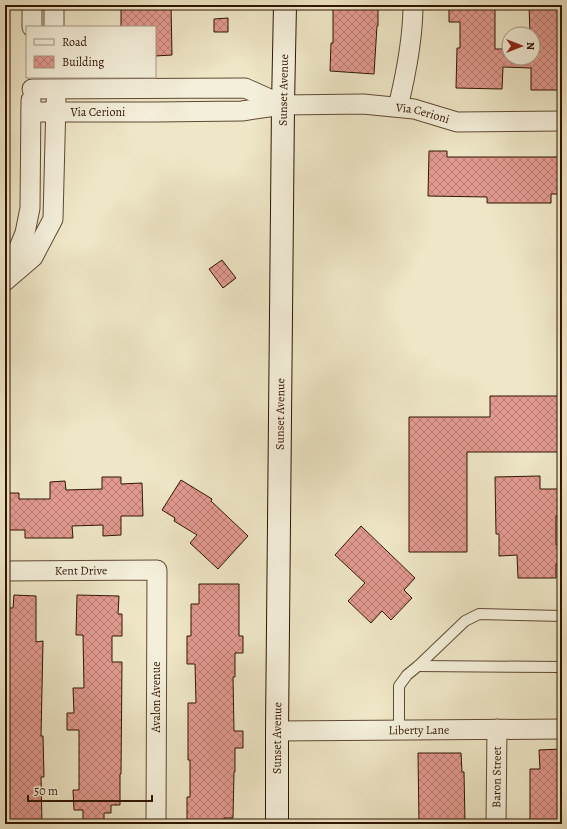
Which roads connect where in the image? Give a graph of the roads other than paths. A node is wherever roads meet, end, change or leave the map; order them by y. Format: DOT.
graph roads {
  1 [pos="32,5"];
  2 [pos="54,5"];
  3 [pos="286,5"];
  4 [pos="413,5"];
  5 [pos="32,26"];
  6 [pos="54,26"];
  7 [pos="32,83"];
  8 [pos="56,83"];
  9 [pos="283,105"];
  10 [pos="398,107"];
  11 [pos="31,112"];
  12 [pos="56,112"];
  13 [pos="562,121"];
  14 [pos="5,258"];
  15 [pos="5,281"];
  16 [pos="156,570"];
  17 [pos="5,571"];
  18 [pos="562,616"];
  19 [pos="418,666"];
  20 [pos="562,667"];
  21 [pos="562,728"];
  22 [pos="497,729"];
  23 [pos="399,730"];
  24 [pos="277,731"];
  25 [pos="156,824"];
  26 [pos="277,824"];
  27 [pos="496,824"];
  1 -- 5 [label="street"];
  2 -- 6 [label="street"];
  3 -- 9 [label="main road, Sunset Avenue"];
  4 -- 10 [label="street"];
  7 -- 8 [label="street, Via Cerioni"];
  7 -- 11 [label="street, Via Cerioni"];
  8 -- 9 [label="street, Via Cerioni"];
  8 -- 12 [label="street, Via Cerioni"];
  9 -- 10 [label="street, Via Cerioni"];
  9 -- 12 [label="street, Via Cerioni"];
  9 -- 24 [label="main road, Sunset Avenue"];
  10 -- 13 [label="street, Via Cerioni"];
  11 -- 12 [label="street, Via Cerioni"];
  11 -- 14 [label="street, Via Cerioni"];
  12 -- 15 [label="street, Via Cerioni"];
  16 -- 17 [label="street, Kent Drive"];
  16 -- 25 [label="street, Avalon Avenue"];
  18 -- 19 [label="lane"];
  19 -- 20 [label="lane"];
  19 -- 23 [label="lane"];
  21 -- 22 [label="street, Liberty Lane"];
  22 -- 23 [label="street, Liberty Lane"];
  22 -- 27 [label="street, Baron Street"];
  23 -- 24 [label="street, Liberty Lane"];
  24 -- 26 [label="main road, Sunset Avenue"];
}
